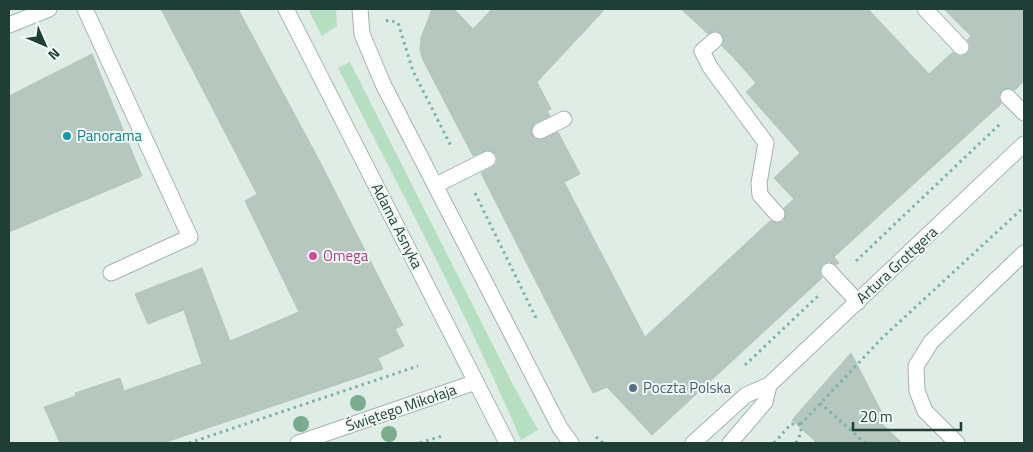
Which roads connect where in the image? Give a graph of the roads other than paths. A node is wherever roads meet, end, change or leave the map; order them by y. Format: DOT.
graph roads {
  1 [pos="49,9"];
  2 [pos="85,9"];
  3 [pos="286,9"];
  4 [pos="360,9"];
  5 [pos="925,9"];
  6 [pos="9,25"];
  7 [pos="715,40"];
  8 [pos="961,46"];
  9 [pos="1008,96"];
  10 [pos="1024,113"];
  11 [pos="564,119"];
  12 [pos="540,131"];
  13 [pos="1024,144"];
  14 [pos="488,158"];
  15 [pos="436,185"];
  16 [pos="777,214"];
  17 [pos="1024,253"];
  18 [pos="829,271"];
  19 [pos="111,273"];
  20 [pos="858,302"];
  21 [pos="476,382"];
  22 [pos="769,385"];
  23 [pos="298,443"];
  24 [pos="507,443"];
  25 [pos="572,443"];
  26 [pos="693,443"];
  27 [pos="730,443"];
  28 [pos="956,443"];
  1 -- 6 [label="street"];
  2 -- 19 [label="street"];
  3 -- 21 [label="street, Adama Asnyka"];
  4 -- 15 [label="street"];
  5 -- 8 [label="street"];
  7 -- 16 [label="street"];
  9 -- 10 [label="street"];
  11 -- 12 [label="street"];
  13 -- 20 [label="street, Artura Grottgera"];
  14 -- 15 [label="street"];
  15 -- 25 [label="street"];
  17 -- 28 [label="street"];
  18 -- 20 [label="street"];
  20 -- 22 [label="street, Artura Grottgera"];
  21 -- 23 [label="street, Świętego Mikołaja"];
  21 -- 24 [label="street, Adama Asnyka"];
  22 -- 26 [label="street, Artura Grottgera"];
  22 -- 27 [label="street, Artura Grottgera"];
}
